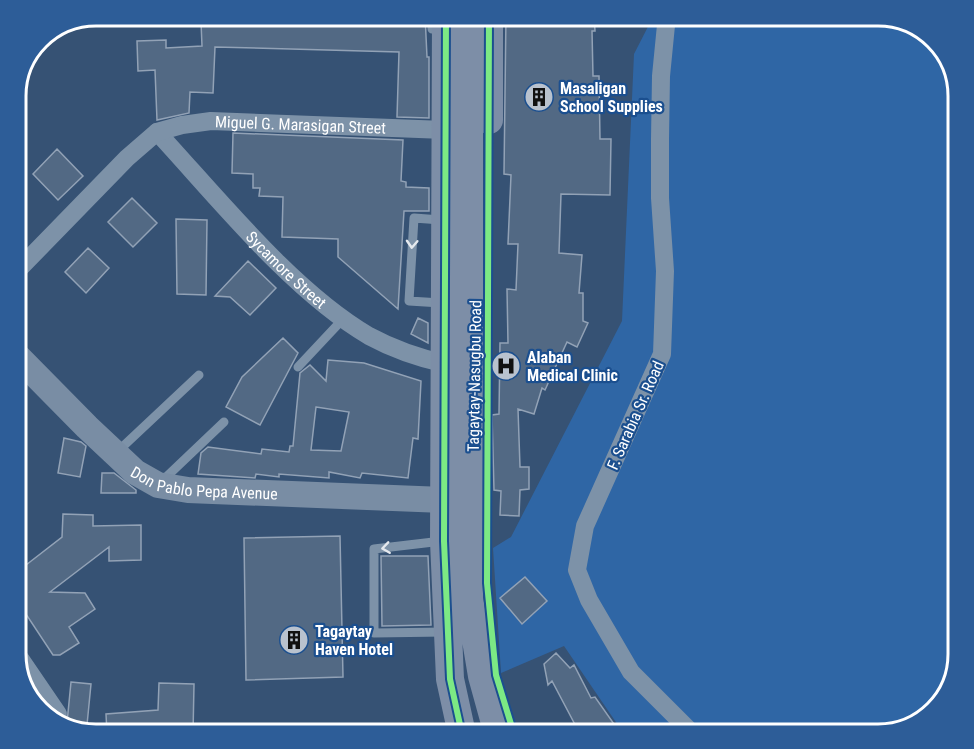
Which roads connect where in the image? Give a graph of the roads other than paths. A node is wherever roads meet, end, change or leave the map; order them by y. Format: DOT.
graph roads {
  1 [pos="448,26"];
  2 [pos="448,26"];
  3 [pos="489,26"];
  4 [pos="666,26"];
  5 [pos="445,130"];
  6 [pos="157,132"];
  7 [pos="26,262"];
  8 [pos="343,319"];
  9 [pos="446,364"];
  10 [pos="26,365"];
  11 [pos="298,367"];
  12 [pos="199,375"];
  13 [pos="224,422"];
  14 [pos="115,454"];
  15 [pos="158,485"];
  16 [pos="444,500"];
  17 [pos="444,541"];
  18 [pos="447,632"];
  19 [pos="28,669"];
  20 [pos="56,711"];
  21 [pos="460,723"];
  22 [pos="495,723"];
  23 [pos="511,723"];
  24 [pos="682,723"];
  1 -- 5 [label="main road, Tagaytay-Nasugbu Road"];
  2 -- 22 [label="main road, Tagaytay-Nasugbu Road"];
  3 -- 23 [label="main road, Tagaytay-Nasugbu Road"];
  4 -- 24 [label="street, F. Sarabia Sr. Road"];
  5 -- 6 [label="street, Miguel G. Marasigan Street"];
  5 -- 9 [label="main road, Tagaytay-Nasugbu Road, one-way"];
  6 -- 7 [label="street"];
  6 -- 8 [label="street, Sycamore Street"];
  8 -- 9 [label="street, Sycamore Street"];
  8 -- 11 [label="lane"];
  9 -- 16 [label="main road, Tagaytay-Nasugbu Road"];
  10 -- 14 [label="street, Don Pablo Pepa Avenue"];
  12 -- 14 [label="lane"];
  13 -- 15 [label="lane"];
  14 -- 15 [label="street, Don Pablo Pepa Avenue"];
  15 -- 16 [label="street, Don Pablo Pepa Avenue"];
  16 -- 17 [label="main road, Tagaytay-Nasugbu Road"];
  17 -- 18 [label="main road, Tagaytay-Nasugbu Road"];
  17 -- 18 [label="lane, one-way"];
  18 -- 21 [label="main road, Tagaytay-Nasugbu Road"];
  19 -- 20 [label="street"];
}
